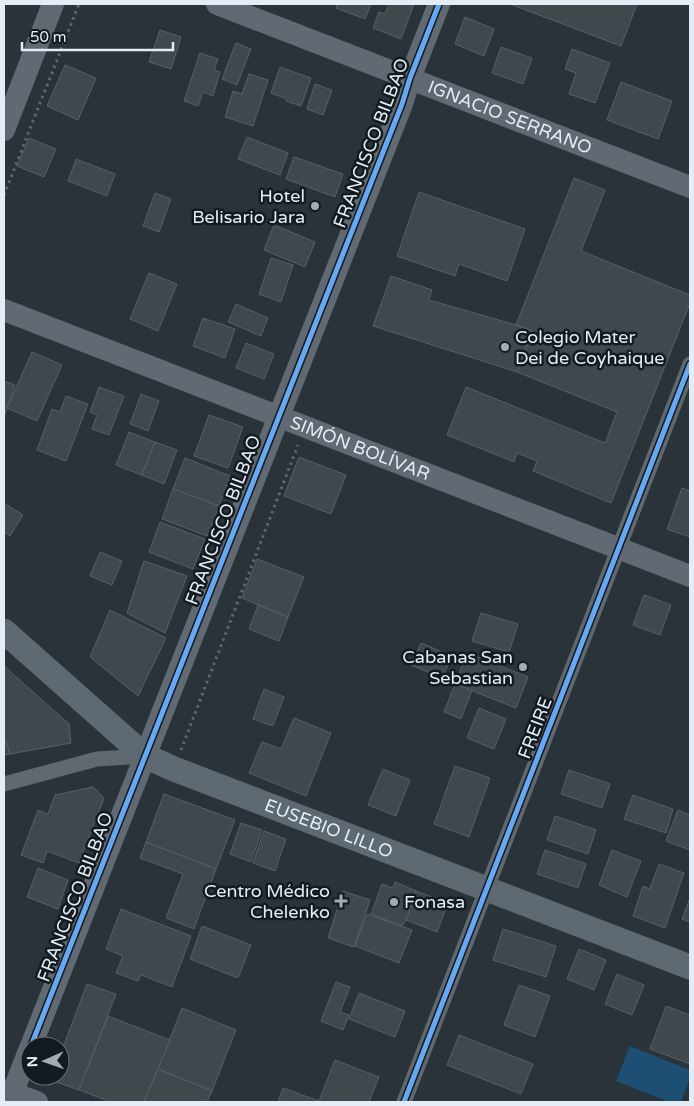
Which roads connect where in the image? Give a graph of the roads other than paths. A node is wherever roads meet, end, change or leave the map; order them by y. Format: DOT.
graph roads {
  1 [pos="53,4"];
  2 [pos="217,4"];
  3 [pos="439,4"];
  4 [pos="410,78"];
  5 [pos="4,130"];
  6 [pos="690,187"];
  7 [pos="4,310"];
  8 [pos="690,364"];
  9 [pos="278,416"];
  10 [pos="619,549"];
  11 [pos="690,576"];
  12 [pos="4,631"];
  13 [pos="145,756"];
  14 [pos="4,784"];
  15 [pos="487,889"];
  16 [pos="690,967"];
  17 [pos="34,1036"];
  18 [pos="20,1069"];
  19 [pos="8,1095"];
  20 [pos="37,1102"];
  21 [pos="404,1102"];
  1 -- 5 [label="street"];
  2 -- 4 [label="street, IGNACIO SERRANO"];
  3 -- 4 [label="street, FRANCISCO BILBAO"];
  4 -- 6 [label="street, IGNACIO SERRANO"];
  4 -- 9 [label="street, FRANCISCO BILBAO"];
  7 -- 9 [label="street, SIMÓN BOLÍVAR"];
  8 -- 10 [label="street, FREIRE"];
  9 -- 10 [label="street, SIMÓN BOLÍVAR"];
  9 -- 13 [label="street, FRANCISCO BILBAO"];
  10 -- 11 [label="street, SIMÓN BOLÍVAR"];
  10 -- 15 [label="street, FREIRE"];
  12 -- 13 [label="main road, EUSEBIO LILLO"];
  13 -- 14 [label="street"];
  13 -- 15 [label="main road, EUSEBIO LILLO"];
  13 -- 17 [label="street, FRANCISCO BILBAO"];
  15 -- 16 [label="main road, EUSEBIO LILLO"];
  15 -- 21 [label="street, FREIRE"];
  18 -- 19 [label="street, FRANCISCO BILBAO"];
  19 -- 20 [label="street"];
}
